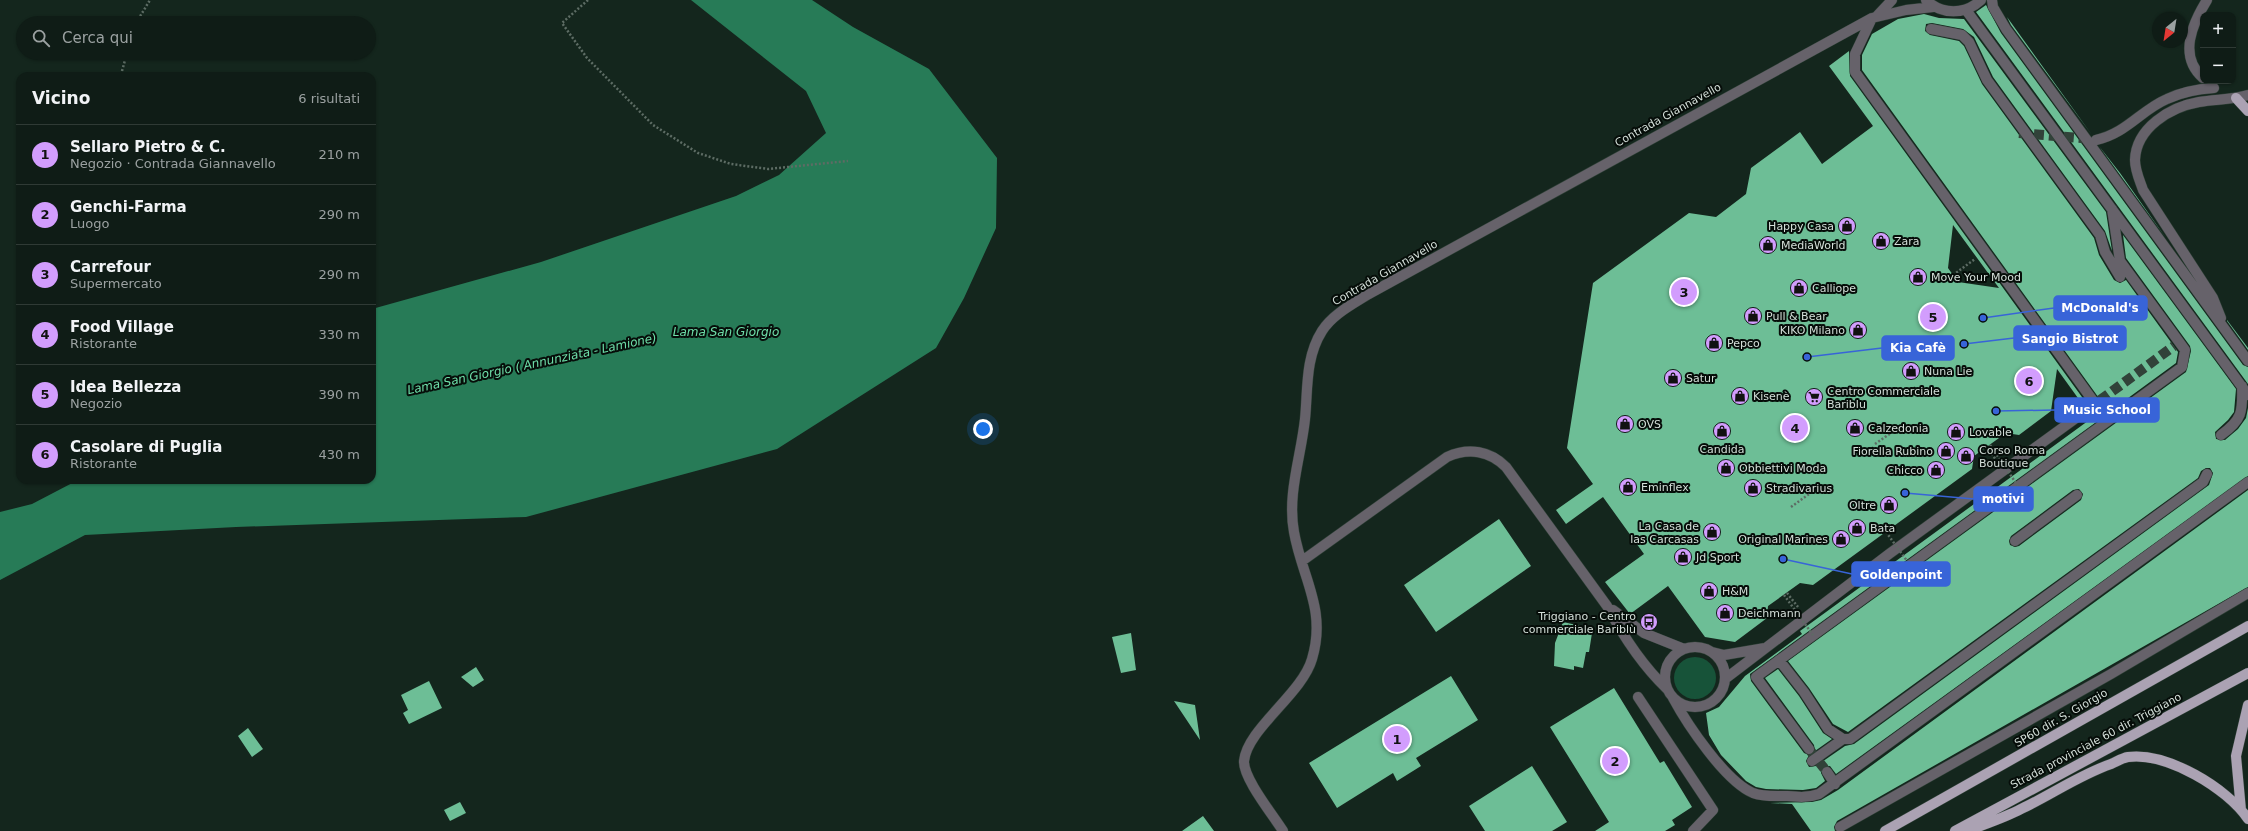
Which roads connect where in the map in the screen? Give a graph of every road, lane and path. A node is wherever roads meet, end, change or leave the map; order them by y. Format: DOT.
graph roads {
  1 [pos="150,0"];
  2 [pos="588,0"];
  3 [pos="1892,0"];
  4 [pos="1981,0"];
  5 [pos="1992,0"];
  6 [pos="2207,0"];
  7 [pos="1930,4"];
  8 [pos="1966,10"];
  9 [pos="140,16"];
  10 [pos="1874,17"];
  11 [pos="1931,29"];
  12 [pos="125,60"];
  13 [pos="122,71"];
  14 [pos="2200,75"];
  15 [pos="2209,84"];
  16 [pos="2214,88"];
  17 [pos="2248,95"];
  18 [pos="2236,98"];
  19 [pos="2248,111"];
  20 [pos="2096,140"];
  21 [pos="848,161"];
  22 [pos="2112,209"];
  23 [pos="1985,252"];
  24 [pos="1953,275"];
  25 [pos="2120,277"];
  26 [pos="2226,331"];
  27 [pos="2248,361"];
  28 [pos="2242,386"];
  29 [pos="2248,395"];
  30 [pos="2087,410"];
  31 [pos="2107,420"];
  32 [pos="1900,426"];
  33 [pos="2221,435"];
  34 [pos="1875,444"];
  35 [pos="1990,445"];
  36 [pos="2207,474"];
  37 [pos="2248,482"];
  38 [pos="2018,486"];
  39 [pos="1816,489"];
  40 [pos="2077,495"];
  41 [pos="1791,507"];
  42 [pos="1886,532"];
  43 [pos="2014,541"];
  44 [pos="1302,560"];
  45 [pos="1910,564"];
  46 [pos="2248,593"];
  47 [pos="1608,606"];
  48 [pos="1805,618"];
  49 [pos="2245,627"];
  50 [pos="1813,635"];
  51 [pos="1765,648"];
  52 [pos="1684,649"];
  53 [pos="1709,650"];
  54 [pos="1779,660"];
  55 [pos="2248,673"];
  56 [pos="1725,679"];
  57 [pos="1667,689"];
  58 [pos="1638,697"];
  59 [pos="1673,698"];
  60 [pos="2248,705"];
  61 [pos="1842,739"];
  62 [pos="1809,749"];
  63 [pos="1812,761"];
  64 [pos="1827,772"];
  65 [pos="1835,784"];
  66 [pos="2241,810"];
  67 [pos="2248,819"];
  68 [pos="1840,827"];
  69 [pos="1283,831"];
  70 [pos="1693,831"];
  71 [pos="1885,831"];
  72 [pos="1955,831"];
  73 [pos="1967,831"];
  1 -- 9 [label="path"];
  2 -- 21 [label="path"];
  3 -- 10 [label="street"];
  4 -- 8 [label="street"];
  5 -- 26 [label="street"];
  6 -- 14 [label="street"];
  7 -- 8 [label="street"];
  7 -- 10 [label="street"];
  8 -- 22 [label="street"];
  10 -- 23 [label="street"];
  10 -- 44 [label="street, Contrada Giannavello"];
  11 -- 25 [label="street"];
  12 -- 13 [label="path"];
  15 -- 16 [label="street"];
  16 -- 18 [label="street"];
  16 -- 20 [label="street"];
  17 -- 18 [label="street"];
  18 -- 19 [label="main road"];
  18 -- 26 [label="street"];
  22 -- 28 [label="street"];
  22 -- 31 [label="street"];
  23 -- 24 [label="path"];
  23 -- 31 [label="street"];
  26 -- 27 [label="street"];
  28 -- 29 [label="street"];
  28 -- 33 [label="street"];
  30 -- 48 [label="street"];
  31 -- 38 [label="street"];
  32 -- 34 [label="path"];
  35 -- 38 [label="path, bridge"];
  36 -- 61 [label="street"];
  37 -- 65 [label="street"];
  38 -- 45 [label="street"];
  39 -- 41 [label="path"];
  40 -- 43 [label="street"];
  42 -- 45 [label="path, bridge"];
  44 -- 47 [label="street"];
  44 -- 69 [label="street, Contrada Giannavello"];
  45 -- 50 [label="street"];
  46 -- 68 [label="street"];
  47 -- 52 [label="street"];
  47 -- 57 [label="street"];
  48 -- 50 [label="path, bridge"];
  48 -- 51 [label="street"];
  49 -- 71 [label="main road, SP60 dir. S. Giorgio"];
  50 -- 54 [label="street"];
  51 -- 53 [label="street"];
  51 -- 56 [label="street"];
  52 -- 53 [label="street"];
  52 -- 57 [label="street"];
  53 -- 56 [label="street"];
  54 -- 61 [label="street"];
  54 -- 62 [label="street"];
  55 -- 72 [label="main road, Strada provinciale 60 dir. Triggiano"];
  56 -- 59 [label="street"];
  57 -- 59 [label="street"];
  58 -- 70 [label="street"];
  59 -- 65 [label="street"];
  60 -- 66 [label="main road"];
  61 -- 63 [label="street"];
  64 -- 65 [label="street"];
  66 -- 67 [label="main road"];
  66 -- 73 [label="main road"];
}
